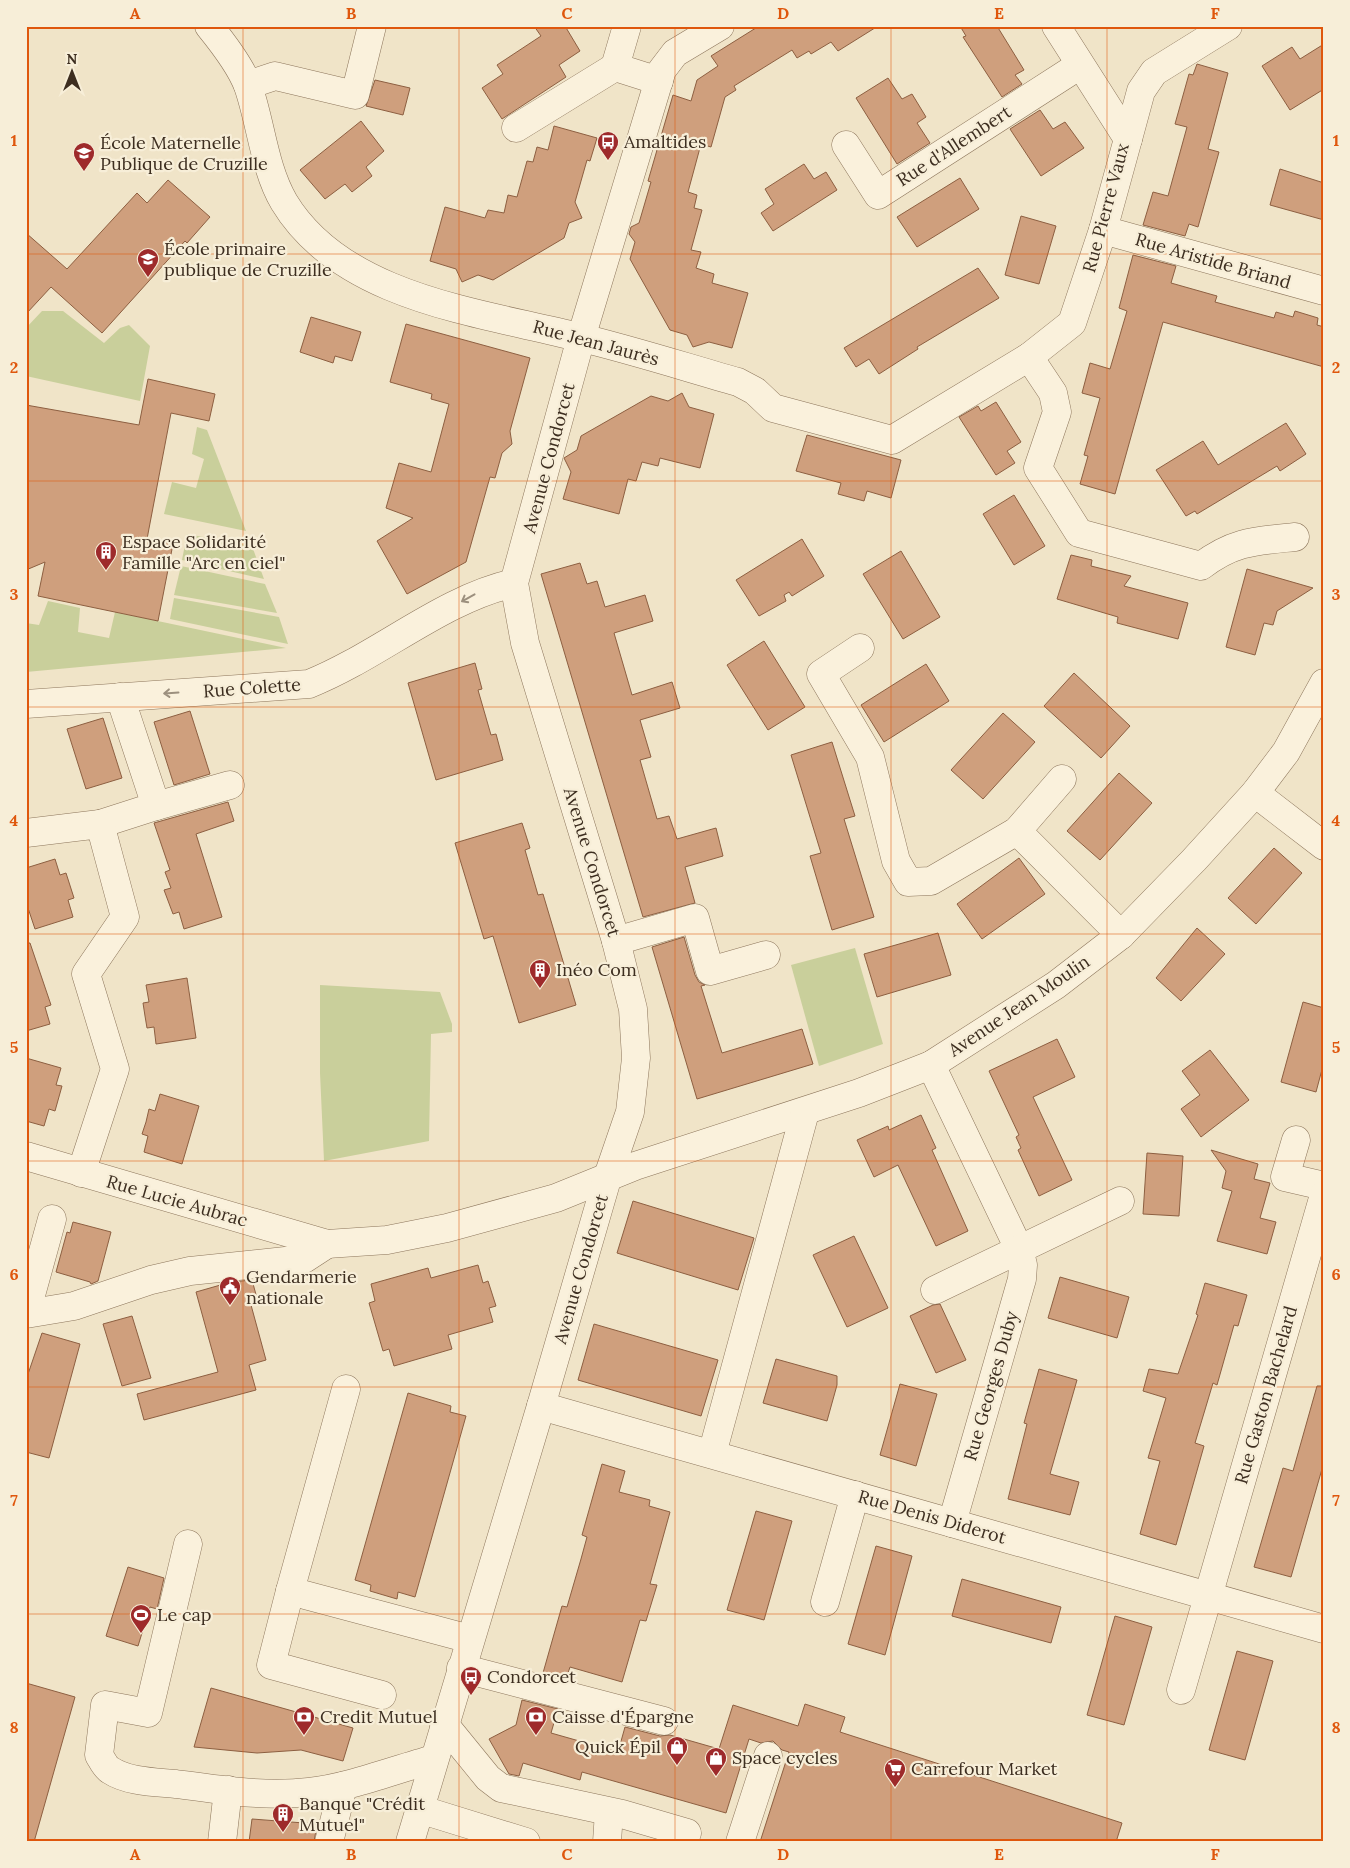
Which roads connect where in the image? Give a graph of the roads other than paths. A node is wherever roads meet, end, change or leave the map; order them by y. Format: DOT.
graph roads {
  1 [pos="209,26"];
  2 [pos="372,26"];
  3 [pos="627,26"];
  4 [pos="720,26"];
  5 [pos="1056,26"];
  6 [pos="1228,26"];
  7 [pos="1080,65"];
  8 [pos="616,67"];
  9 [pos="659,80"];
  10 [pos="248,85"];
  11 [pos="516,128"];
  12 [pos="1128,139"];
  13 [pos="846,145"];
  14 [pos="1103,230"];
  15 [pos="1324,291"];
  16 [pos="581,338"];
  17 [pos="1028,357"];
  18 [pos="1295,537"];
  19 [pos="514,583"];
  20 [pos="860,648"];
  21 [pos="1324,683"];
  22 [pos="120,696"];
  23 [pos="26,704"];
  24 [pos="1062,779"];
  25 [pos="230,785"];
  26 [pos="1256,793"];
  27 [pos="156,806"];
  28 [pos="100,824"];
  29 [pos="1017,831"];
  30 [pos="26,833"];
  31 [pos="1324,846"];
  32 [pos="1121,935"];
  33 [pos="616,941"];
  34 [pos="766,955"];
  35 [pos="932,1065"];
  36 [pos="805,1112"];
  37 [pos="1296,1140"];
  38 [pos="26,1156"];
  39 [pos="81,1173"];
  40 [pos="607,1179"];
  41 [pos="1324,1186"];
  42 [pos="1324,1195"];
  43 [pos="1120,1201"];
  44 [pos="52,1219"];
  45 [pos="328,1244"];
  46 [pos="1019,1249"];
  47 [pos="935,1290"];
  48 [pos="26,1314"];
  49 [pos="346,1389"];
  50 [pos="541,1406"];
  51 [pos="712,1454"];
  52 [pos="855,1495"];
  53 [pos="952,1523"];
  54 [pos="188,1544"];
  55 [pos="290,1591"];
  56 [pos="1208,1596"];
  57 [pos="825,1602"];
  58 [pos="1324,1629"];
  59 [pos="470,1639"];
  60 [pos="462,1668"];
  61 [pos="1181,1690"];
  62 [pos="382,1696"];
  63 [pos="664,1721"];
  64 [pos="444,1724"];
  65 [pos="768,1756"];
  66 [pos="434,1759"];
  67 [pos="342,1786"];
  68 [pos="228,1790"];
  69 [pos="419,1809"];
  70 [pos="609,1812"];
  71 [pos="688,1833"];
  72 [pos="509,1839"];
  73 [pos="222,1842"];
  74 [pos="329,1842"];
  75 [pos="410,1842"];
  76 [pos="607,1842"];
  77 [pos="740,1842"];
  1 -- 10 [label="street, Rue Jean Jaurès"];
  2 -- 10 [label="street"];
  3 -- 8 [label="street"];
  4 -- 9 [label="street, Avenue Condorcet"];
  5 -- 7 [label="street, Rue Pierre Vaux"];
  6 -- 12 [label="street"];
  7 -- 12 [label="street, Rue Pierre Vaux"];
  7 -- 13 [label="street, Rue d'Allembert"];
  8 -- 9 [label="street"];
  8 -- 11 [label="street"];
  9 -- 16 [label="street, Avenue Condorcet"];
  10 -- 16 [label="street, Rue Jean Jaurès"];
  12 -- 14 [label="street, Rue Pierre Vaux"];
  14 -- 15 [label="street, Rue Aristide Briand"];
  14 -- 17 [label="street, Rue Pierre Vaux"];
  16 -- 17 [label="street, Rue Jean Jaurès"];
  16 -- 19 [label="street, Avenue Condorcet"];
  17 -- 18 [label="street"];
  19 -- 22 [label="street, Rue Colette, one-way"];
  19 -- 33 [label="street, Avenue Condorcet"];
  20 -- 29 [label="street"];
  21 -- 26 [label="street, Avenue Jean Moulin"];
  22 -- 23 [label="street, Rue Colette"];
  22 -- 27 [label="street"];
  24 -- 29 [label="street"];
  25 -- 27 [label="street"];
  26 -- 31 [label="street"];
  26 -- 32 [label="street, Avenue Jean Moulin"];
  27 -- 28 [label="street"];
  28 -- 30 [label="street"];
  28 -- 39 [label="street"];
  29 -- 32 [label="street"];
  32 -- 35 [label="street, Avenue Jean Moulin"];
  33 -- 34 [label="street"];
  33 -- 40 [label="street, Avenue Condorcet"];
  35 -- 36 [label="street, Avenue Jean Moulin"];
  35 -- 46 [label="street, Rue Georges Duby"];
  36 -- 40 [label="street, Avenue Jean Moulin"];
  36 -- 51 [label="street"];
  37 -- 41 [label="street"];
  38 -- 39 [label="street, Rue Lucie Aubrac"];
  39 -- 45 [label="street, Rue Lucie Aubrac"];
  40 -- 45 [label="street, Avenue Jean Moulin"];
  40 -- 50 [label="street, Avenue Condorcet"];
  42 -- 56 [label="street, Rue Gaston Bachelard"];
  43 -- 46 [label="street"];
  44 -- 48 [label="street"];
  45 -- 48 [label="street"];
  46 -- 47 [label="street"];
  46 -- 53 [label="street, Rue Georges Duby"];
  49 -- 55 [label="street"];
  50 -- 51 [label="street, Rue Denis Diderot"];
  50 -- 59 [label="street, Avenue Condorcet"];
  51 -- 52 [label="street, Rue Denis Diderot"];
  52 -- 53 [label="street, Rue Denis Diderot"];
  52 -- 57 [label="street"];
  53 -- 56 [label="street, Rue Denis Diderot"];
  54 -- 68 [label="street"];
  55 -- 59 [label="street"];
  55 -- 62 [label="street"];
  56 -- 58 [label="street, Rue Denis Diderot"];
  56 -- 61 [label="street, Rue Gaston Bachelard"];
  59 -- 60 [label="street, Avenue Condorcet"];
  60 -- 63 [label="street"];
  60 -- 64 [label="street, Avenue Condorcet"];
  64 -- 66 [label="street, Avenue Condorcet"];
  64 -- 70 [label="street"];
  65 -- 77 [label="street"];
  66 -- 67 [label="street"];
  66 -- 69 [label="street, Avenue Condorcet"];
  67 -- 68 [label="street"];
  67 -- 74 [label="street"];
  68 -- 73 [label="street"];
  69 -- 72 [label="street"];
  69 -- 75 [label="street, Avenue Condorcet"];
  70 -- 71 [label="street"];
  70 -- 76 [label="street"];
}
